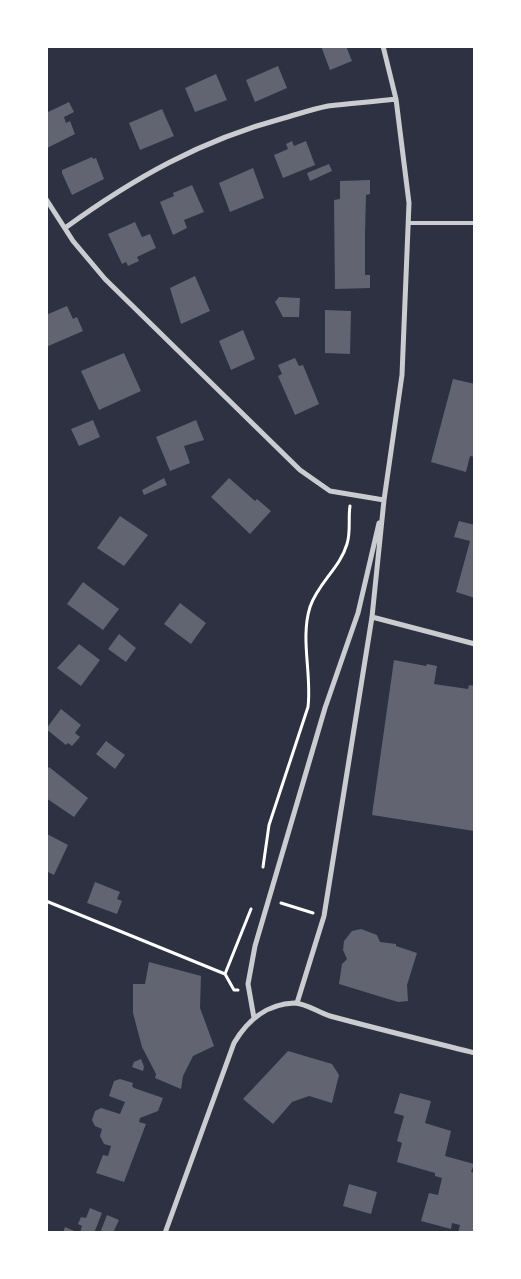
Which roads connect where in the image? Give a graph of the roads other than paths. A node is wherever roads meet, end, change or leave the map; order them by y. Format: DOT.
graph roads {
  1 [pos="382,46"];
  2 [pos="396,98"];
  3 [pos="46,199"];
  4 [pos="475,223"];
  5 [pos="408,224"];
  6 [pos="65,228"];
  7 [pos="384,500"];
  8 [pos="372,617"];
  9 [pos="475,644"];
  10 [pos="297,1003"];
  11 [pos="254,1018"];
  12 [pos="475,1053"];
  13 [pos="165,1233"];
  1 -- 2 [label="street"];
  2 -- 5 [label="street"];
  2 -- 6 [label="street"];
  3 -- 6 [label="street"];
  4 -- 5 [label="lane"];
  5 -- 7 [label="street"];
  6 -- 7 [label="street"];
  7 -- 8 [label="street"];
  7 -- 11 [label="street"];
  8 -- 9 [label="street"];
  8 -- 10 [label="street"];
  10 -- 11 [label="street"];
  10 -- 12 [label="street"];
  11 -- 13 [label="street"];
}
